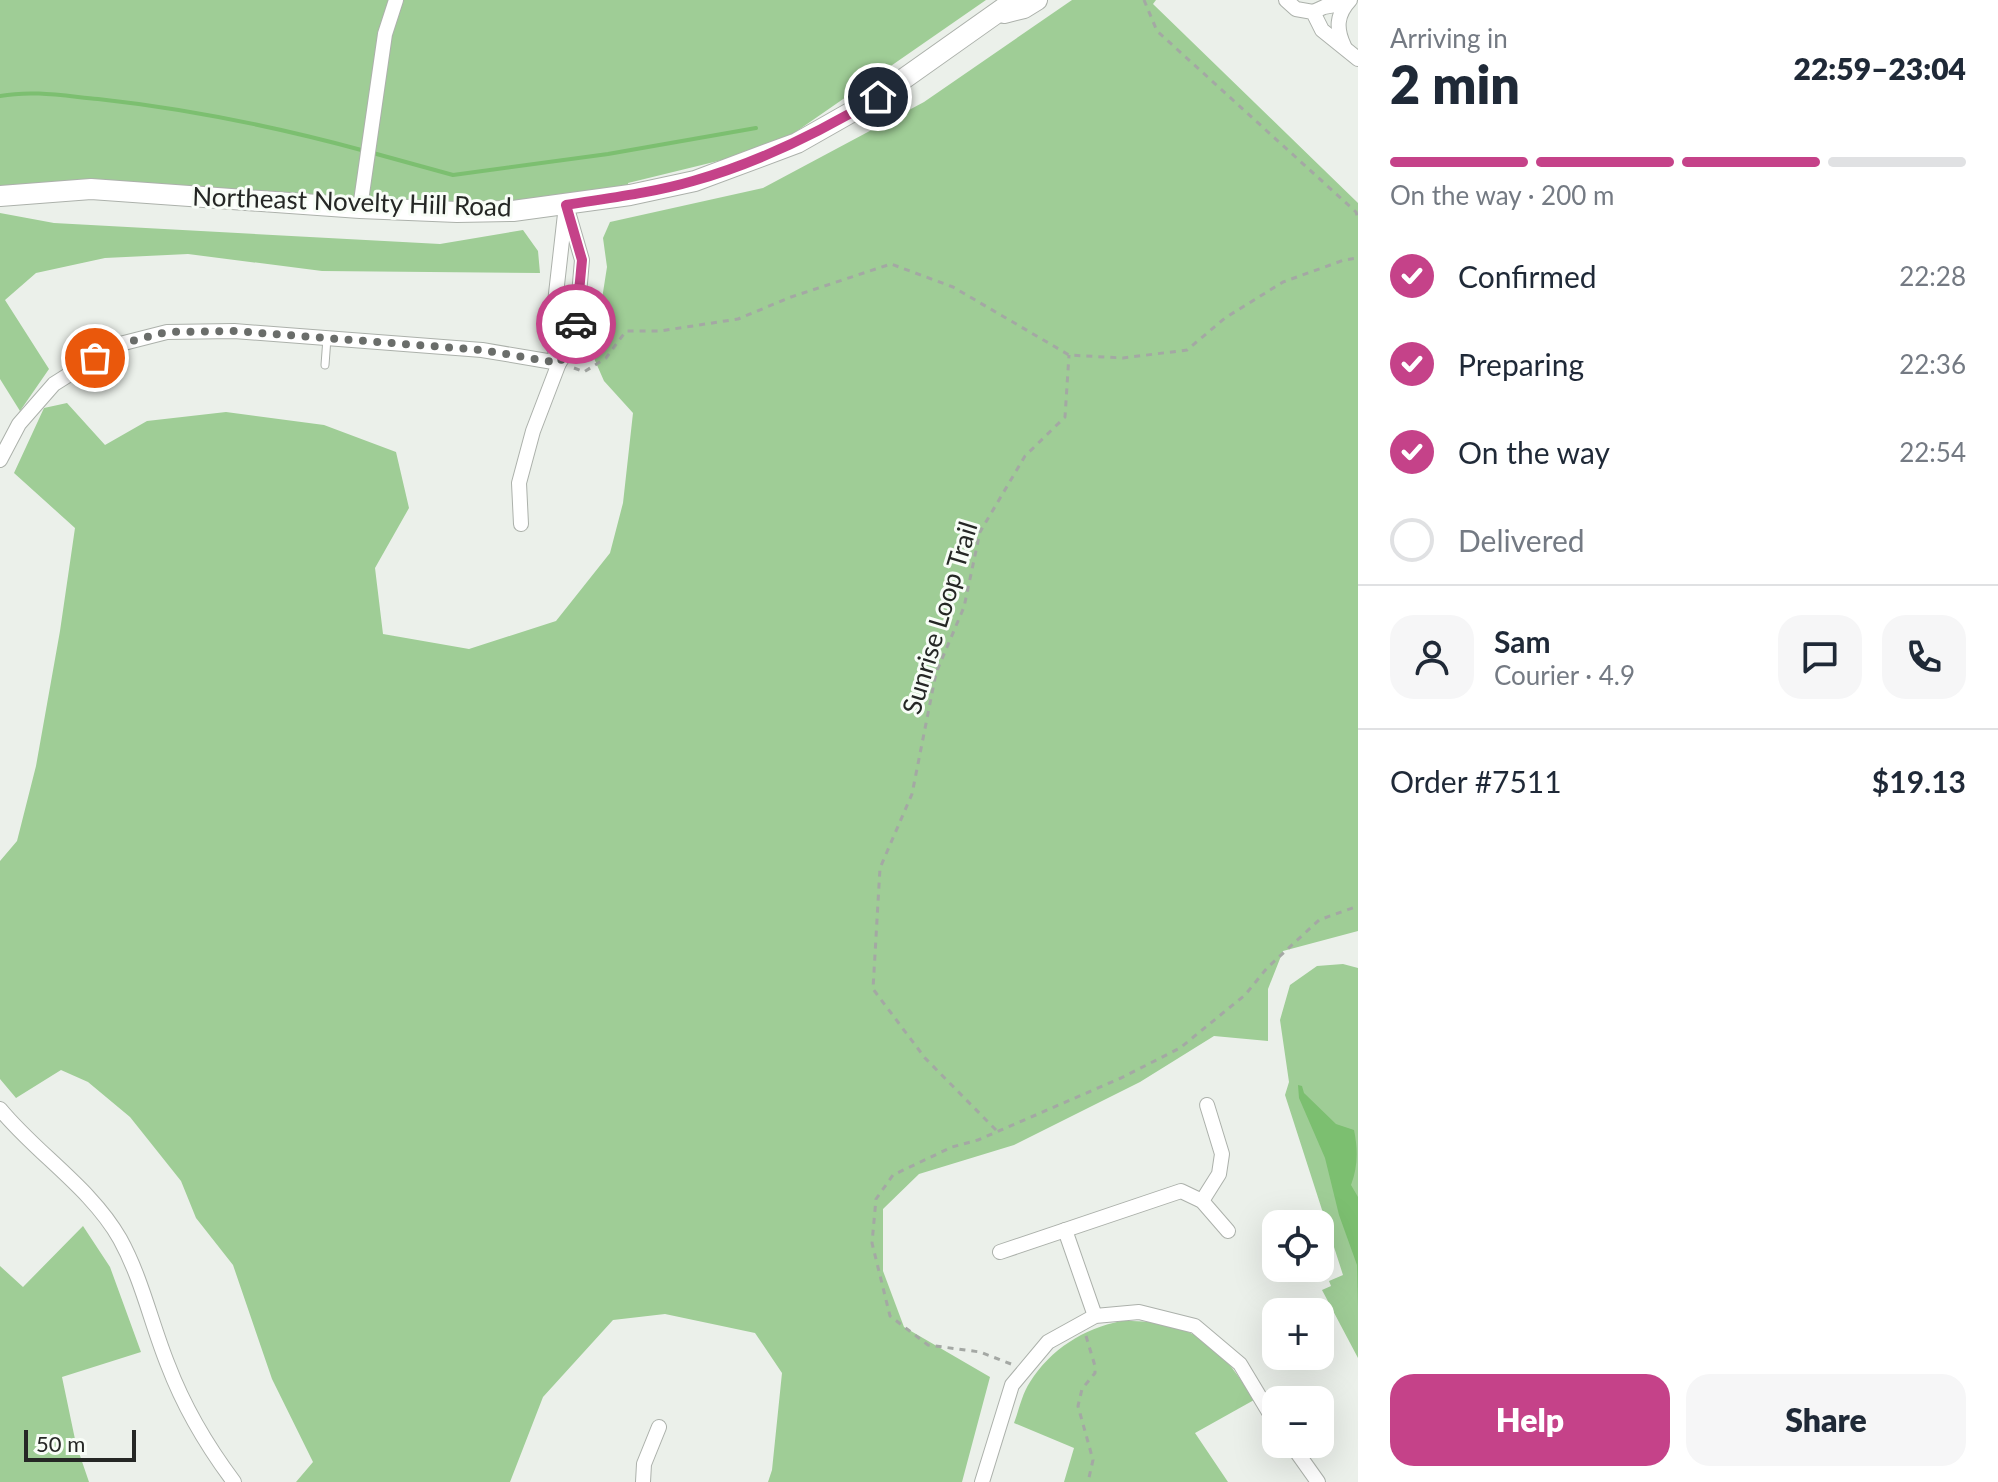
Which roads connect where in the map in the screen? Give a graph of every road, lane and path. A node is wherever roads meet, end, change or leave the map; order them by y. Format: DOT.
graph roads {
  1 [pos="396,0"];
  2 [pos="1015,0"];
  3 [pos="1037,0"];
  4 [pos="1144,0"];
  5 [pos="1286,0"];
  6 [pos="1348,2"];
  7 [pos="1313,12"];
  8 [pos="992,16"];
  9 [pos="1344,46"];
  10 [pos="1358,59"];
  11 [pos="0,196"];
  12 [pos="566,205"];
  13 [pos="360,208"];
  14 [pos="1358,218"];
  15 [pos="1358,258"];
  16 [pos="327,338"];
  17 [pos="1069,355"];
  18 [pos="559,363"];
  19 [pos="325,365"];
  20 [pos="0,460"];
  21 [pos="521,524"];
  22 [pos="1358,906"];
  23 [pos="1207,1105"];
  24 [pos="0,1109"];
  25 [pos="997,1131"];
  26 [pos="1202,1201"];
  27 [pos="1065,1230"];
  28 [pos="1228,1231"];
  29 [pos="1000,1252"];
  30 [pos="1095,1316"];
  31 [pos="1080,1323"];
  32 [pos="1013,1365"];
  33 [pos="1262,1401"];
  34 [pos="659,1427"];
  35 [pos="1301,1458"];
  36 [pos="234,1482"];
  37 [pos="643,1482"];
  38 [pos="982,1482"];
  39 [pos="1088,1482"];
  40 [pos="1318,1482"];
  1 -- 13 [label="street"];
  2 -- 8 [label="main road, Northeast Novelty Hill Road"];
  3 -- 8 [label="main road, Northeast Novelty Hill Road"];
  4 -- 14 [label="path"];
  5 -- 7 [label="street"];
  6 -- 7 [label="street"];
  6 -- 9 [label="street"];
  7 -- 9 [label="street"];
  8 -- 12 [label="main road, Northeast Novelty Hill Road"];
  9 -- 10 [label="street"];
  11 -- 13 [label="main road, Northeast Novelty Hill Road"];
  12 -- 13 [label="main road, Northeast Novelty Hill Road"];
  12 -- 18 [label="street"];
  12 -- 18 [label="street"];
  15 -- 17 [label="path"];
  16 -- 18 [label="street"];
  16 -- 19 [label="lane"];
  16 -- 20 [label="street"];
  17 -- 18 [label="path"];
  17 -- 25 [label="path, Sunrise Loop Trail"];
  18 -- 21 [label="street"];
  22 -- 25 [label="path"];
  23 -- 26 [label="street"];
  24 -- 36 [label="street"];
  25 -- 32 [label="path"];
  26 -- 27 [label="street"];
  26 -- 28 [label="street"];
  27 -- 29 [label="street"];
  27 -- 30 [label="street"];
  30 -- 31 [label="street"];
  30 -- 33 [label="street"];
  31 -- 38 [label="street"];
  31 -- 39 [label="path"];
  34 -- 37 [label="street"];
  35 -- 40 [label="street"];
}
